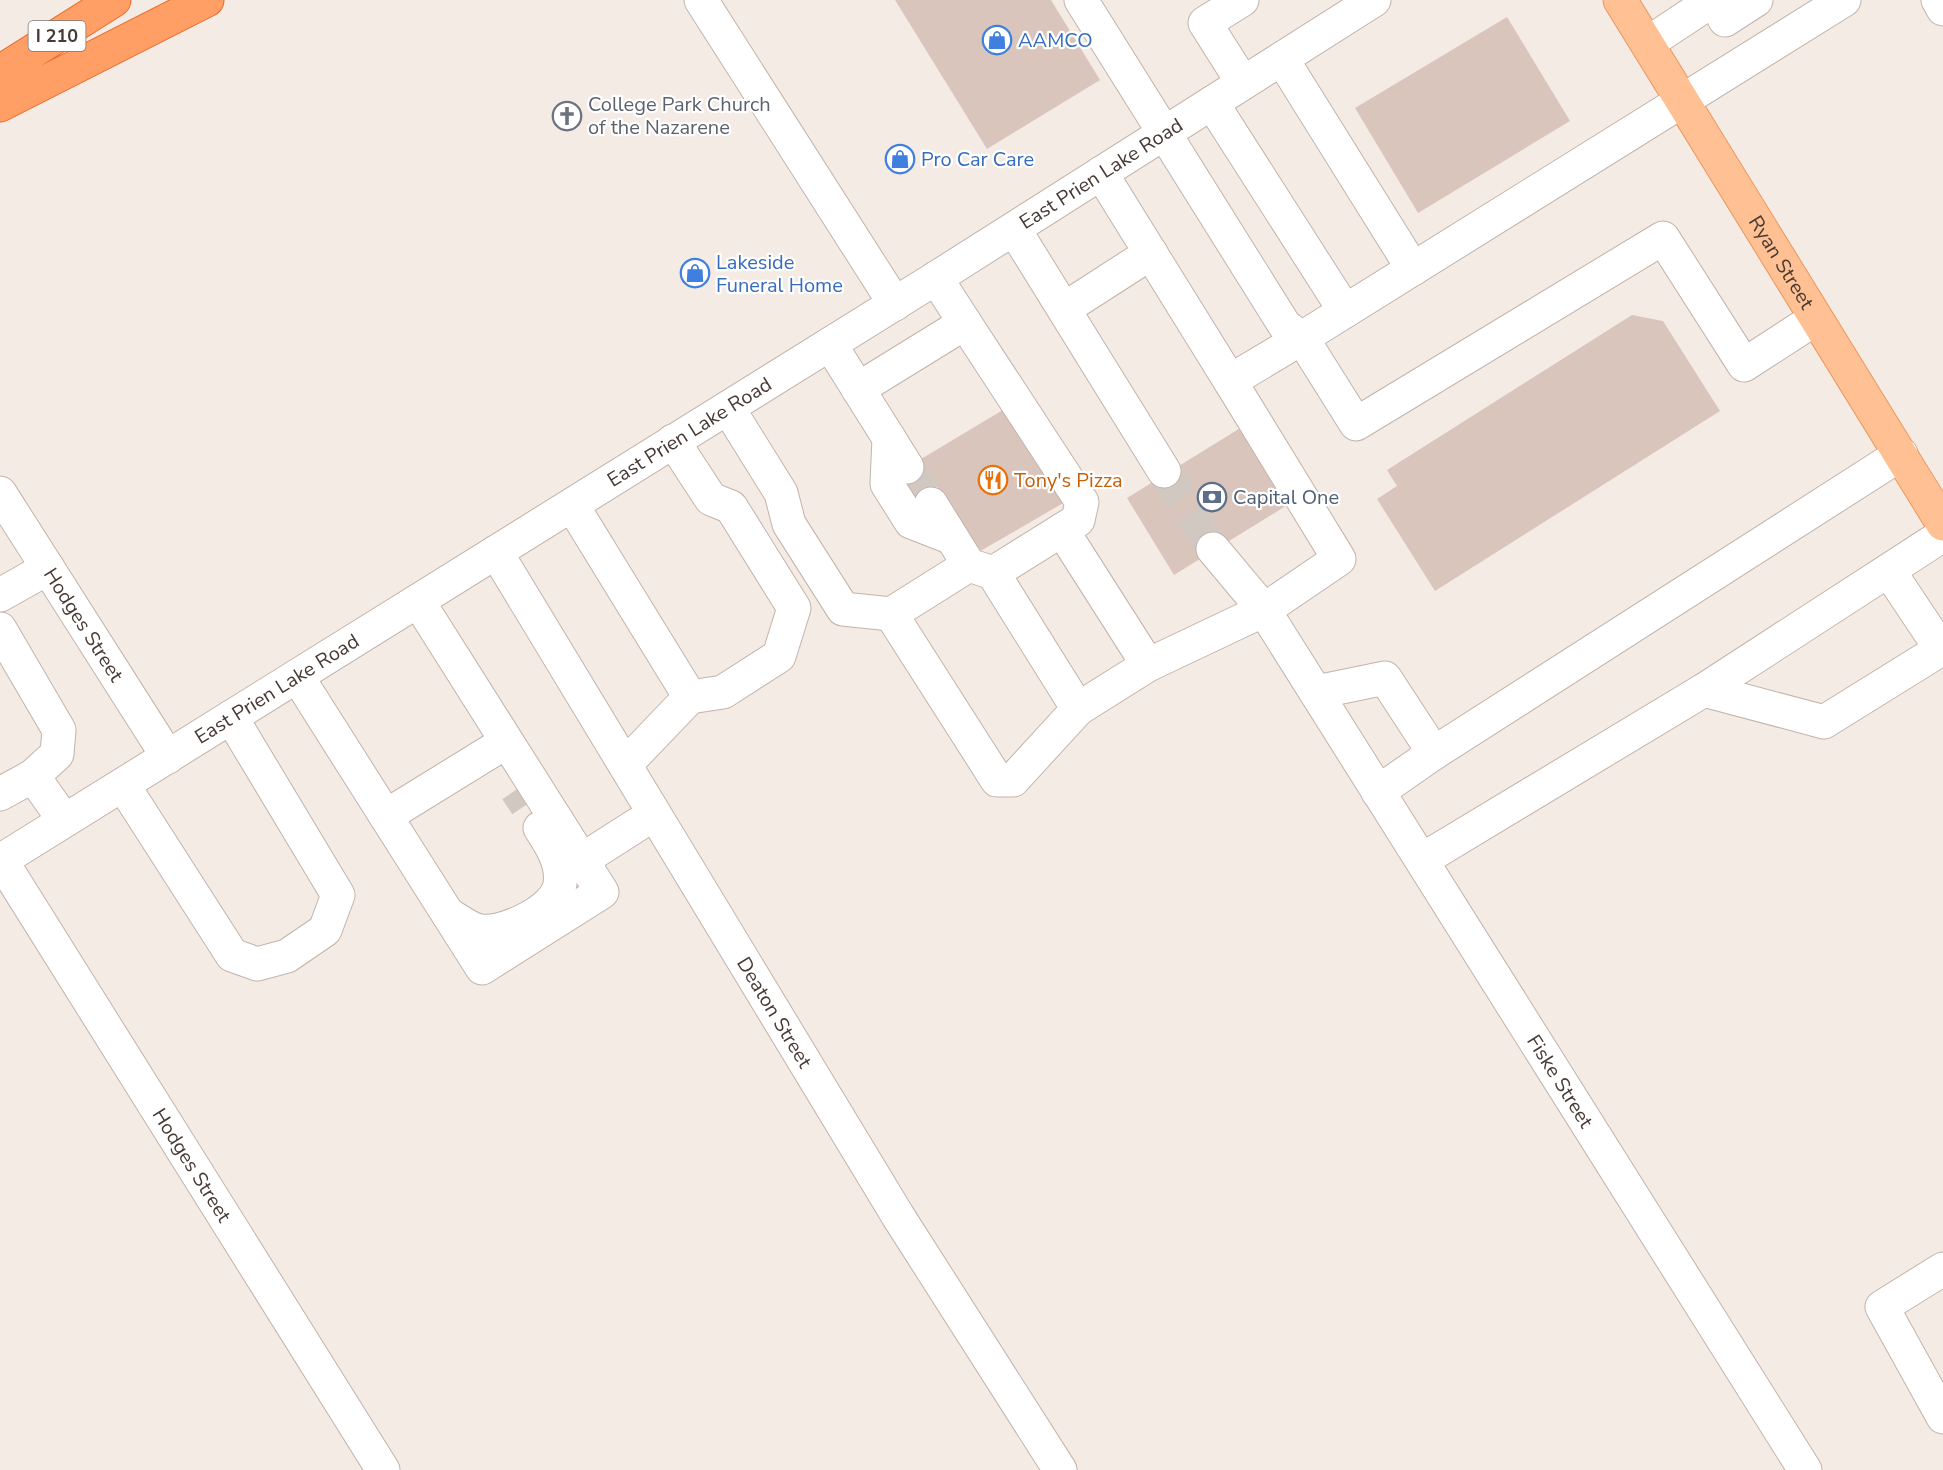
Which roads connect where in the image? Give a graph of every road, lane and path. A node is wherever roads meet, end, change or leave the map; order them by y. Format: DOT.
graph roads {
  1 [pos="114,0"];
  2 [pos="207,0"];
  3 [pos="701,0"];
  4 [pos="1081,0"];
  5 [pos="1242,0"];
  6 [pos="1374,0"];
  7 [pos="1620,0"];
  8 [pos="1714,0"];
  9 [pos="1756,0"];
  10 [pos="1844,0"];
  11 [pos="1938,0"];
  12 [pos="1943,9"];
  13 [pos="1198,11"];
  14 [pos="1648,43"];
  15 [pos="1281,59"];
  16 [pos="0,72"];
  17 [pos="1243,83"];
  18 [pos="1680,102"];
  19 [pos="1212,103"];
  20 [pos="0,105"];
  21 [pos="1164,133"];
  22 [pos="1101,173"];
  23 [pos="1014,229"];
  24 [pos="1151,253"];
  25 [pos="1413,269"];
  26 [pos="936,278"];
  27 [pos="895,304"];
  28 [pos="1064,309"];
  29 [pos="1346,311"];
  30 [pos="1815,319"];
  31 [pos="965,324"];
  32 [pos="1302,338"];
  33 [pos="830,344"];
  34 [pos="1230,381"];
  35 [pos="858,389"];
  36 [pos="728,408"];
  37 [pos="889,438"];
  38 [pos="673,441"];
  39 [pos="1900,454"];
  40 [pos="907,467"];
  41 [pos="1164,471"];
  42 [pos="0,493"];
  43 [pos="931,504"];
  44 [pos="572,505"];
  45 [pos="1943,524"];
  46 [pos="1062,530"];
  47 [pos="1943,535"];
  48 [pos="952,538"];
  49 [pos="1213,549"];
  50 [pos="496,552"];
  51 [pos="48,568"];
  52 [pos="981,569"];
  53 [pos="1888,571"];
  54 [pos="0,595"];
  55 [pos="418,601"];
  56 [pos="1264,610"];
  57 [pos="891,615"];
  58 [pos="0,629"];
  59 [pos="1942,649"];
  60 [pos="1148,665"];
  61 [pos="297,676"];
  62 [pos="1704,690"];
  63 [pos="1317,692"];
  64 [pos="690,697"];
  65 [pos="1078,709"];
  66 [pos="231,717"];
  67 [pos="508,744"];
  68 [pos="1434,753"];
  69 [pos="168,757"];
  70 [pos="625,765"];
  71 [pos="33,776"];
  72 [pos="123,785"];
  73 [pos="1378,792"];
  74 [pos="0,794"];
  75 [pos="654,814"];
  76 [pos="386,816"];
  77 [pos="64,820"];
  78 [pos="1,860"];
  79 [pos="582,860"];
  80 [pos="1422,860"];
  81 [pos="448,914"];
  82 [pos="1943,1269"];
  83 [pos="1943,1417"];
  84 [pos="383,1470"];
  85 [pos="1060,1470"];
  86 [pos="1805,1470"];
  1 -- 16 [label="highway, I 210"];
  2 -- 20 [label="highway"];
  3 -- 27 [label="street"];
  4 -- 21 [label="street"];
  5 -- 13 [label="street"];
  6 -- 15 [label="street, East Prien Lake Road"];
  7 -- 14 [label="main road, Ryan Street"];
  8 -- 9 [label="street"];
  8 -- 14 [label="street"];
  10 -- 18 [label="street"];
  11 -- 12 [label="street"];
  13 -- 17 [label="street"];
  14 -- 18 [label="main road, Ryan Street"];
  15 -- 17 [label="street, East Prien Lake Road"];
  15 -- 25 [label="street"];
  17 -- 19 [label="street, East Prien Lake Road"];
  18 -- 25 [label="street"];
  18 -- 30 [label="main road, Ryan Street"];
  19 -- 21 [label="street, East Prien Lake Road"];
  19 -- 29 [label="street"];
  21 -- 22 [label="street, East Prien Lake Road"];
  21 -- 32 [label="street"];
  22 -- 23 [label="street, East Prien Lake Road"];
  22 -- 24 [label="street"];
  23 -- 26 [label="street, East Prien Lake Road"];
  23 -- 28 [label="street"];
  24 -- 28 [label="street"];
  24 -- 34 [label="street"];
  25 -- 29 [label="street"];
  26 -- 27 [label="street, East Prien Lake Road"];
  26 -- 31 [label="street"];
  27 -- 33 [label="street, East Prien Lake Road"];
  28 -- 41 [label="street"];
  29 -- 32 [label="street"];
  30 -- 32 [label="street"];
  30 -- 39 [label="main road, Ryan Street"];
  31 -- 35 [label="street"];
  31 -- 46 [label="street"];
  32 -- 34 [label="street"];
  33 -- 35 [label="street"];
  33 -- 36 [label="street, East Prien Lake Road"];
  34 -- 56 [label="street"];
  35 -- 37 [label="street"];
  36 -- 38 [label="street, East Prien Lake Road"];
  36 -- 57 [label="street"];
  37 -- 40 [label="street"];
  37 -- 48 [label="street"];
  38 -- 44 [label="street, East Prien Lake Road"];
  38 -- 64 [label="street"];
  39 -- 45 [label="main road, Ryan Street"];
  39 -- 68 [label="street"];
  42 -- 51 [label="street, Hodges Street"];
  43 -- 48 [label="street"];
  44 -- 50 [label="street, East Prien Lake Road"];
  44 -- 64 [label="street"];
  46 -- 52 [label="street"];
  46 -- 60 [label="street"];
  47 -- 53 [label="street"];
  48 -- 52 [label="street"];
  49 -- 56 [label="street, Fiske Street"];
  50 -- 55 [label="street, East Prien Lake Road"];
  50 -- 70 [label="street, Deaton Street"];
  51 -- 54 [label="street"];
  51 -- 69 [label="street, Hodges Street"];
  52 -- 57 [label="street"];
  52 -- 65 [label="street"];
  53 -- 59 [label="street"];
  53 -- 62 [label="street"];
  55 -- 61 [label="street, East Prien Lake Road"];
  55 -- 67 [label="street"];
  56 -- 60 [label="street"];
  56 -- 63 [label="street, Fiske Street"];
  57 -- 65 [label="street"];
  58 -- 71 [label="street"];
  59 -- 62 [label="street"];
  60 -- 65 [label="street"];
  61 -- 66 [label="street, East Prien Lake Road"];
  61 -- 76 [label="street"];
  62 -- 80 [label="street"];
  63 -- 68 [label="street"];
  63 -- 73 [label="street, Fiske Street"];
  64 -- 70 [label="street"];
  66 -- 69 [label="street, East Prien Lake Road"];
  66 -- 72 [label="street"];
  67 -- 76 [label="street"];
  67 -- 79 [label="street"];
  67 -- 81 [label="street"];
  68 -- 73 [label="street"];
  69 -- 72 [label="street, East Prien Lake Road"];
  70 -- 75 [label="street, Deaton Street"];
  71 -- 74 [label="street"];
  71 -- 77 [label="street"];
  72 -- 77 [label="street, East Prien Lake Road"];
  73 -- 80 [label="street, Fiske Street"];
  75 -- 79 [label="street"];
  75 -- 85 [label="street, Deaton Street"];
  76 -- 81 [label="street"];
  77 -- 78 [label="street, East Prien Lake Road"];
  78 -- 84 [label="street, Hodges Street"];
  79 -- 81 [label="street"];
  80 -- 86 [label="street, Fiske Street"];
  82 -- 83 [label="street"];
}
